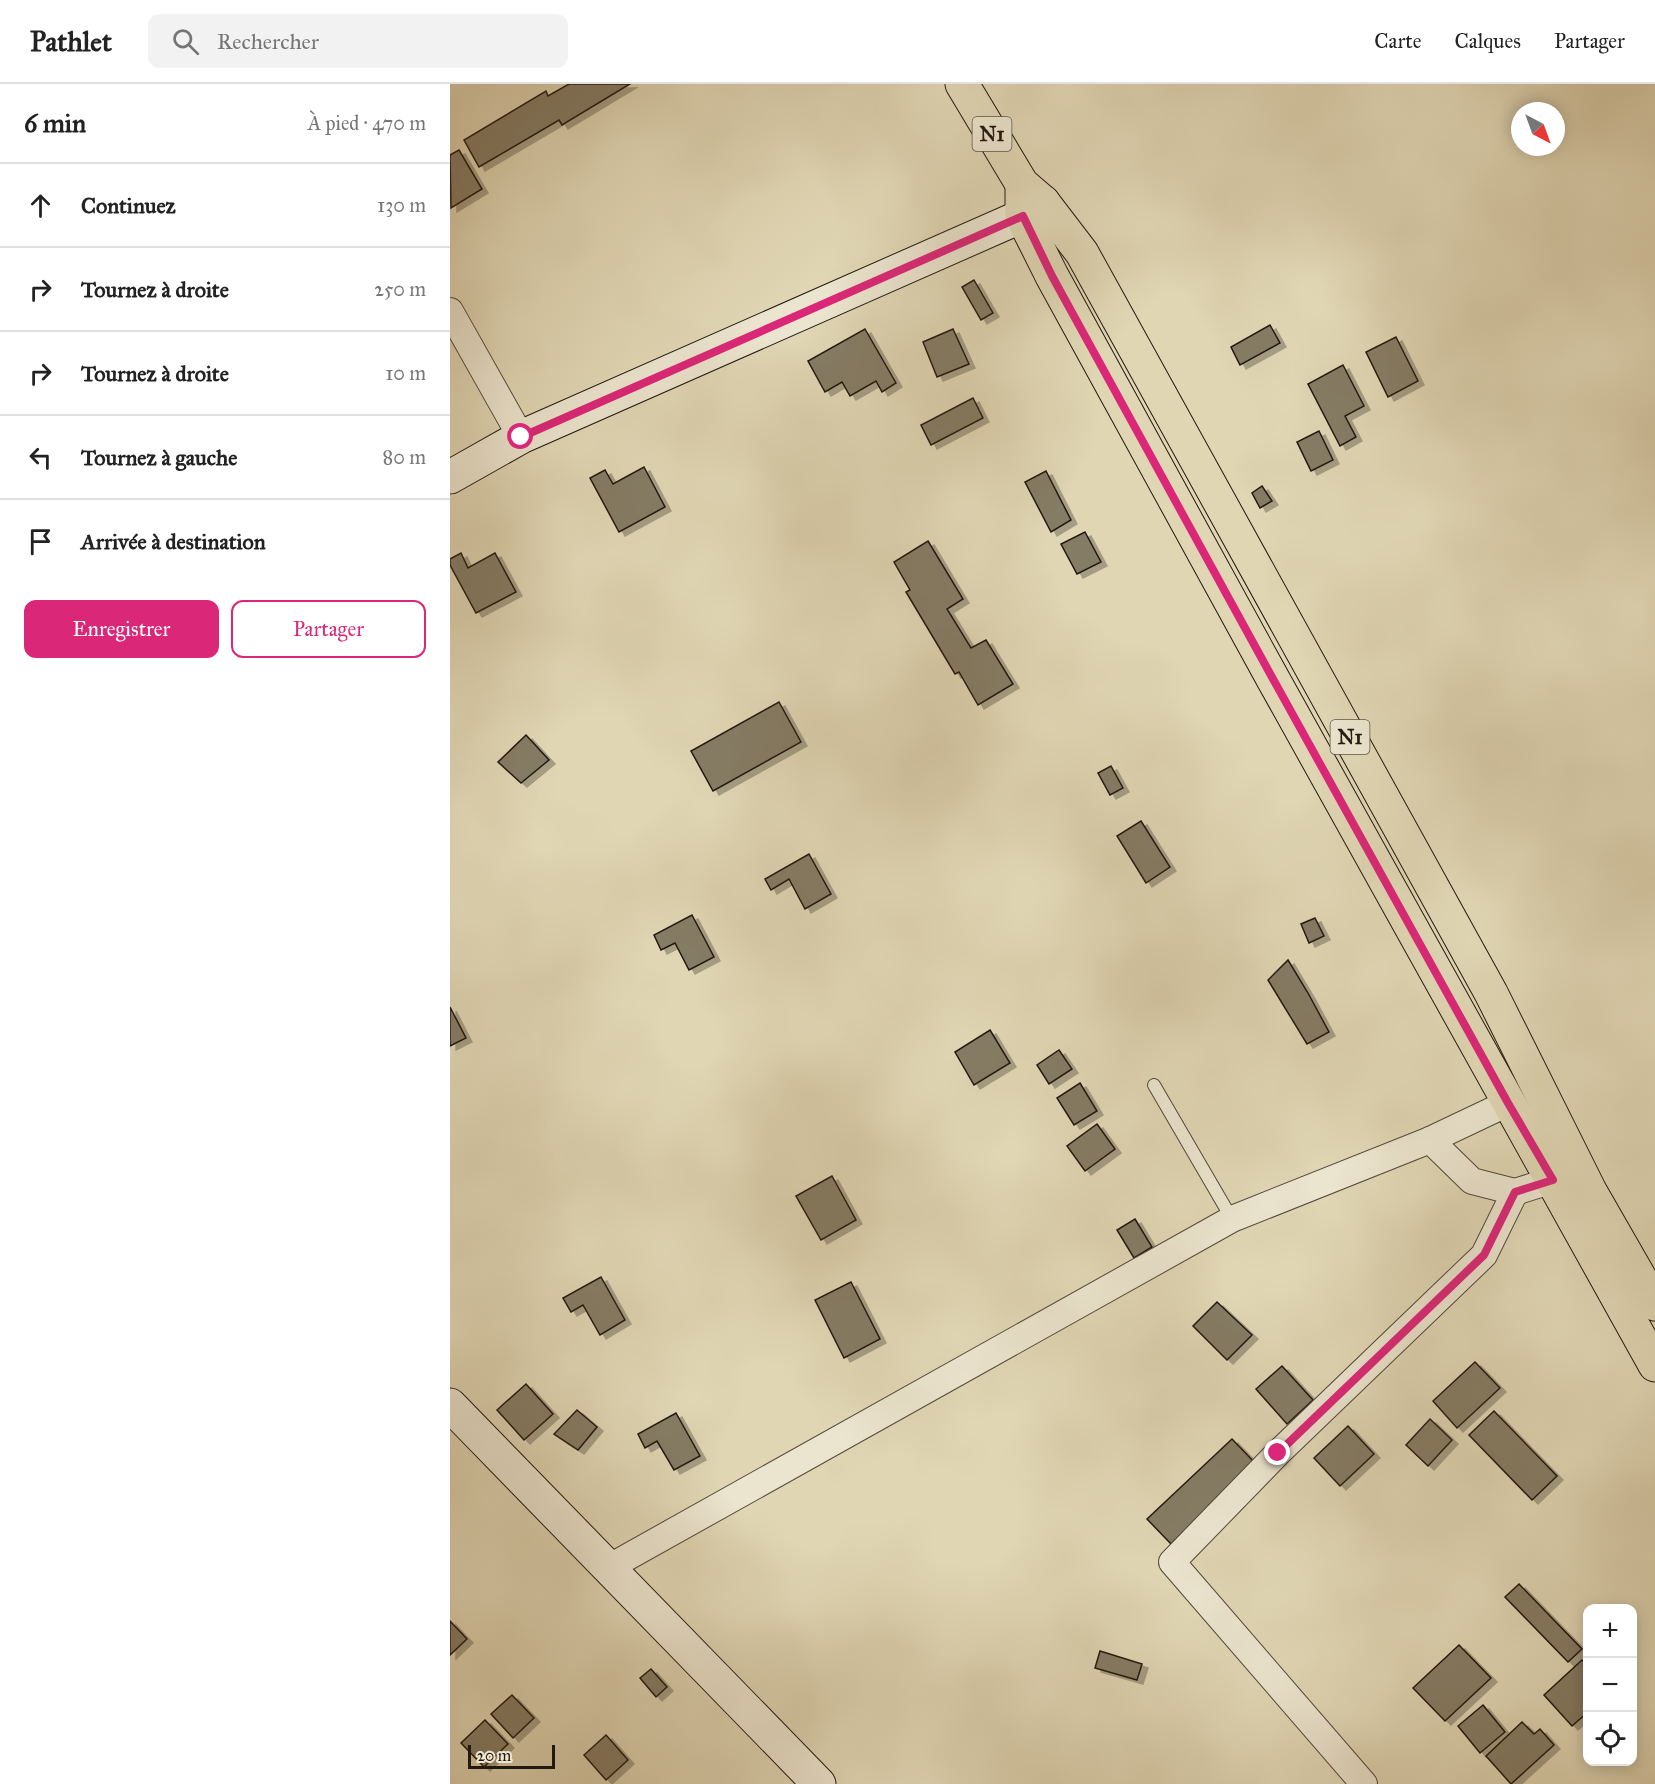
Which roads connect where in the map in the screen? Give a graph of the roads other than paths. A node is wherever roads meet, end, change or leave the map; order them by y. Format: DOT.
graph roads {
  1 [pos="962,84"];
  2 [pos="1029,201"];
  3 [pos="450,311"];
  4 [pos="521,437"];
  5 [pos="450,477"];
  6 [pos="1154,1086"];
  7 [pos="1508,1103"];
  8 [pos="1430,1140"];
  9 [pos="1553,1180"];
  10 [pos="1515,1192"];
  11 [pos="1232,1219"];
  12 [pos="1655,1304"];
  13 [pos="1655,1365"];
  14 [pos="450,1406"];
  15 [pos="608,1568"];
  16 [pos="819,1784"];
  17 [pos="1364,1784"];
  1 -- 2 [label="main road, N1"];
  2 -- 4 [label="street"];
  2 -- 7 [label="main road, N1"];
  2 -- 12 [label="main road, N1"];
  3 -- 4 [label="street"];
  4 -- 5 [label="street"];
  6 -- 11 [label="lane"];
  7 -- 8 [label="street"];
  7 -- 9 [label="main road, N1"];
  8 -- 10 [label="street"];
  8 -- 11 [label="street"];
  9 -- 10 [label="street"];
  9 -- 13 [label="main road, N1"];
  10 -- 17 [label="street"];
  11 -- 15 [label="street"];
  14 -- 15 [label="street"];
  15 -- 16 [label="street"];
}
